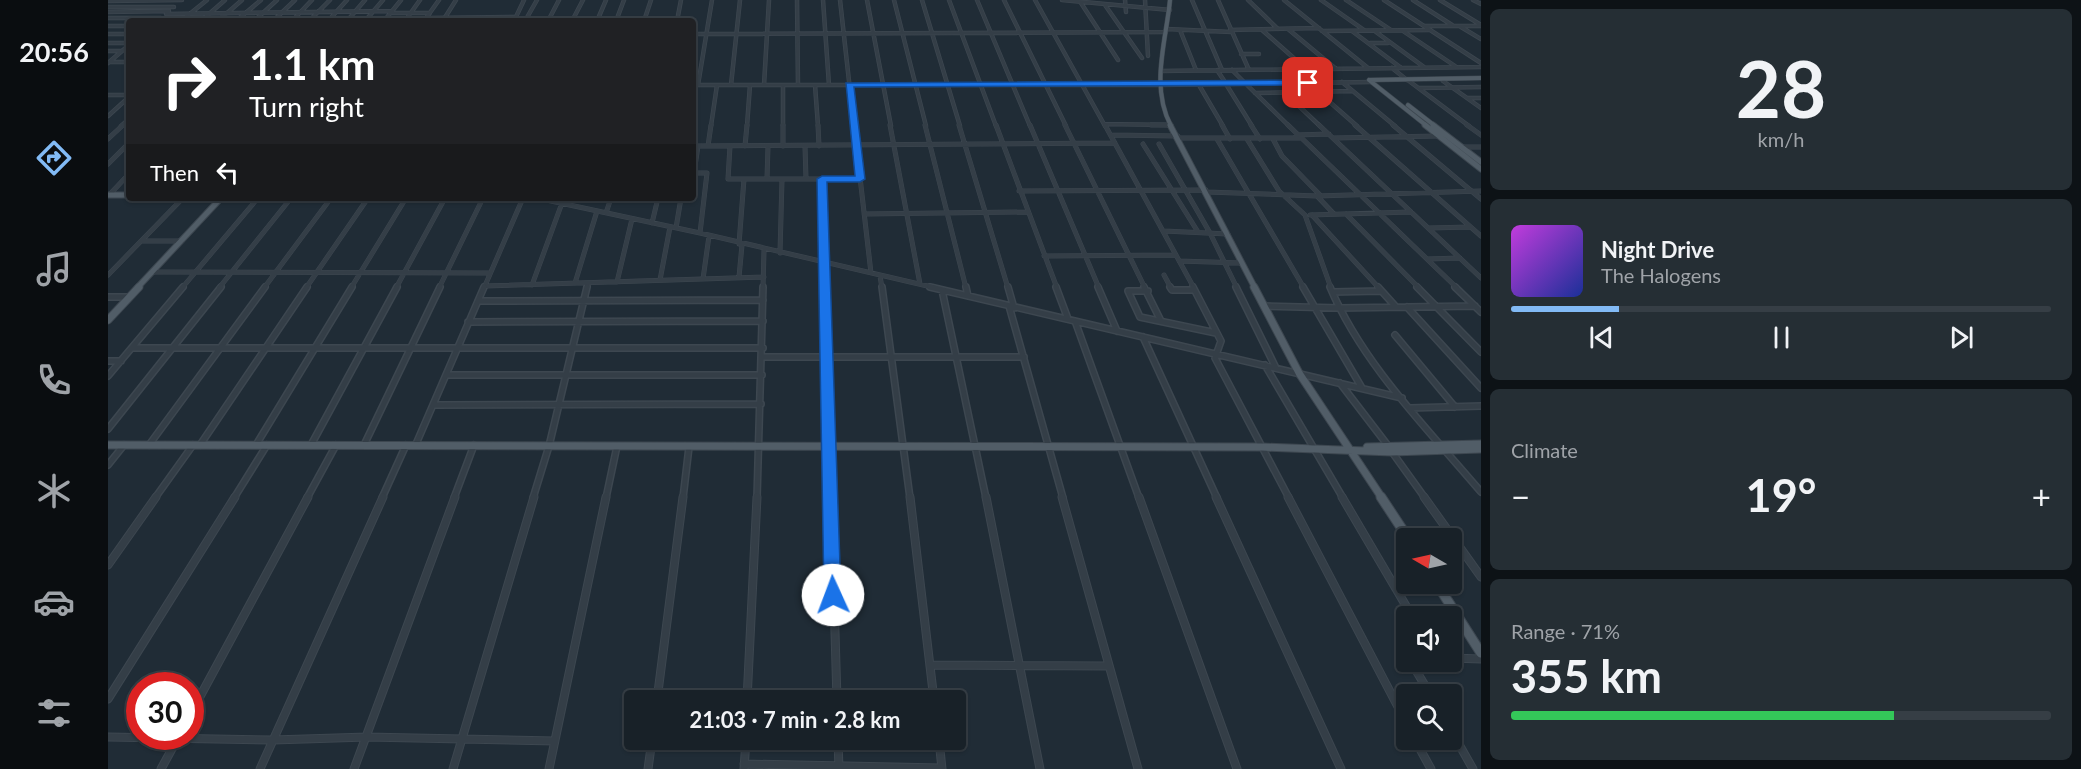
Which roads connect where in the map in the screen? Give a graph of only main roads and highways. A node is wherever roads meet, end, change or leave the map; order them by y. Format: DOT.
graph roads {
  1 [pos="1170,0"];
  2 [pos="1481,79"];
  3 [pos="1374,81"];
  4 [pos="1408,81"];
  5 [pos="1481,162"];
  6 [pos="1481,169"];
  7 [pos="109,195"];
  8 [pos="126,195"];
  9 [pos="218,201"];
  10 [pos="108,320"];
  11 [pos="1481,444"];
  12 [pos="108,445"];
  13 [pos="1444,448"];
  14 [pos="1350,449"];
  15 [pos="1481,449"];
  16 [pos="1401,528"];
  17 [pos="1443,594"];
  18 [pos="1481,653"];
  1 -- 14 [label="main road"];
  2 -- 4 [label="main road"];
  2 -- 4 [label="main road"];
  3 -- 4 [label="main road"];
  3 -- 5 [label="main road"];
  3 -- 6 [label="main road"];
  7 -- 8 [label="main road"];
  9 -- 10 [label="main road"];
  11 -- 13 [label="main road"];
  12 -- 14 [label="main road"];
  13 -- 14 [label="main road"];
  13 -- 15 [label="main road"];
  14 -- 16 [label="main road"];
  17 -- 18 [label="main road"];
}
